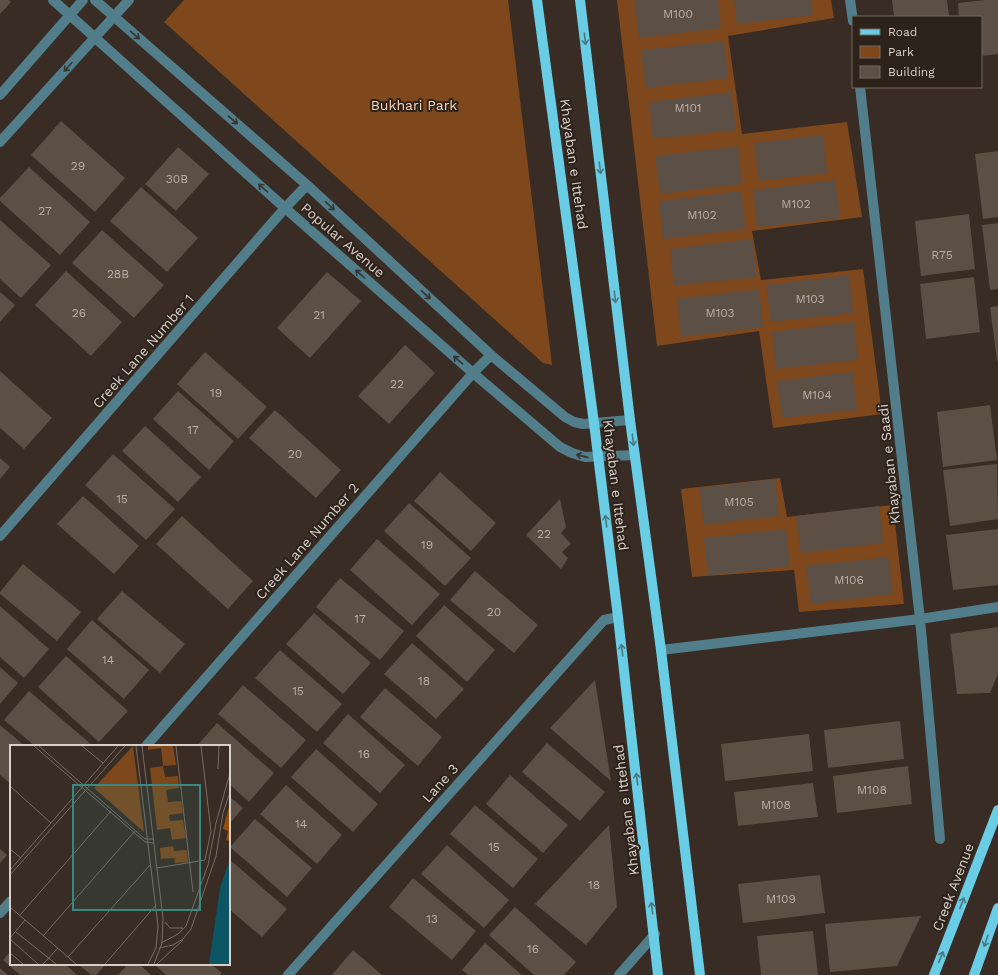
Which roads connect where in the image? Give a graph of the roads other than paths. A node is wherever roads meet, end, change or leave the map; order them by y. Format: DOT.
graph roads {
  1 [pos="53,0"];
  2 [pos="83,0"];
  3 [pos="95,0"];
  4 [pos="129,0"];
  5 [pos="538,0"];
  6 [pos="580,0"];
  7 [pos="850,0"];
  8 [pos="70,15"];
  9 [pos="852,16"];
  10 [pos="114,17"];
  11 [pos="95,38"];
  12 [pos="860,88"];
  13 [pos="0,95"];
  14 [pos="0,142"];
  15 [pos="307,185"];
  16 [pos="285,208"];
  17 [pos="490,355"];
  18 [pos="473,373"];
  19 [pos="630,420"];
  20 [pos="594,423"];
  21 [pos="635,455"];
  22 [pos="598,458"];
  23 [pos="0,536"];
  24 [pos="998,607"];
  25 [pos="618,617"];
  26 [pos="920,619"];
  27 [pos="661,650"];
  28 [pos="147,745"];
  29 [pos="998,810"];
  30 [pos="940,839"];
  31 [pos="10,902"];
  32 [pos="998,908"];
  33 [pos="0,913"];
  34 [pos="655,934"];
  35 [pos="288,975"];
  36 [pos="619,975"];
  37 [pos="658,975"];
  38 [pos="700,975"];
  39 [pos="934,975"];
  40 [pos="974,975"];
  1 -- 8 [label="street, Popular Avenue"];
  2 -- 8 [label="street"];
  3 -- 10 [label="street, Popular Avenue"];
  4 -- 10 [label="street"];
  5 -- 20 [label="main road, Khayaban e Ittehad"];
  6 -- 19 [label="main road, Khayaban e Ittehad, one-way"];
  7 -- 9 [label="street"];
  8 -- 11 [label="street, Popular Avenue"];
  8 -- 13 [label="street"];
  10 -- 11 [label="street"];
  10 -- 15 [label="street, Popular Avenue, one-way"];
  11 -- 14 [label="street, one-way"];
  16 -- 11 [label="street, Popular Avenue, one-way"];
  12 -- 26 [label="street, Khayaban e Saadi"];
  15 -- 16 [label="street, Creek Lane Number 1"];
  15 -- 17 [label="street, Popular Avenue, one-way"];
  18 -- 16 [label="street, Popular Avenue, one-way"];
  16 -- 23 [label="street, Creek Lane Number 1"];
  17 -- 18 [label="street, Creek Lane Number 2"];
  17 -- 20 [label="street, Popular Avenue"];
  22 -- 18 [label="street, Popular Avenue, one-way"];
  18 -- 28 [label="street, Creek Lane Number 2"];
  19 -- 20 [label="street, Popular Avenue"];
  19 -- 21 [label="main road, Khayaban e Ittehad, one-way"];
  20 -- 22 [label="main road, Khayaban e Ittehad"];
  21 -- 22 [label="street, Popular Avenue"];
  21 -- 27 [label="main road, Khayaban e Ittehad"];
  25 -- 22 [label="main road, Khayaban e Ittehad, one-way"];
  24 -- 26 [label="street"];
  34 -- 25 [label="main road, Khayaban e Ittehad, one-way"];
  25 -- 35 [label="street, Lane 3"];
  26 -- 27 [label="street"];
  26 -- 30 [label="street, Khayaban e Saadi"];
  27 -- 38 [label="main road, Khayaban e Ittehad"];
  39 -- 29 [label="main road, Creek Avenue, one-way"];
  31 -- 33 [label="street"];
  32 -- 40 [label="main road, one-way"];
  34 -- 36 [label="street"];
  34 -- 37 [label="main road, Khayaban e Ittehad"];
}
